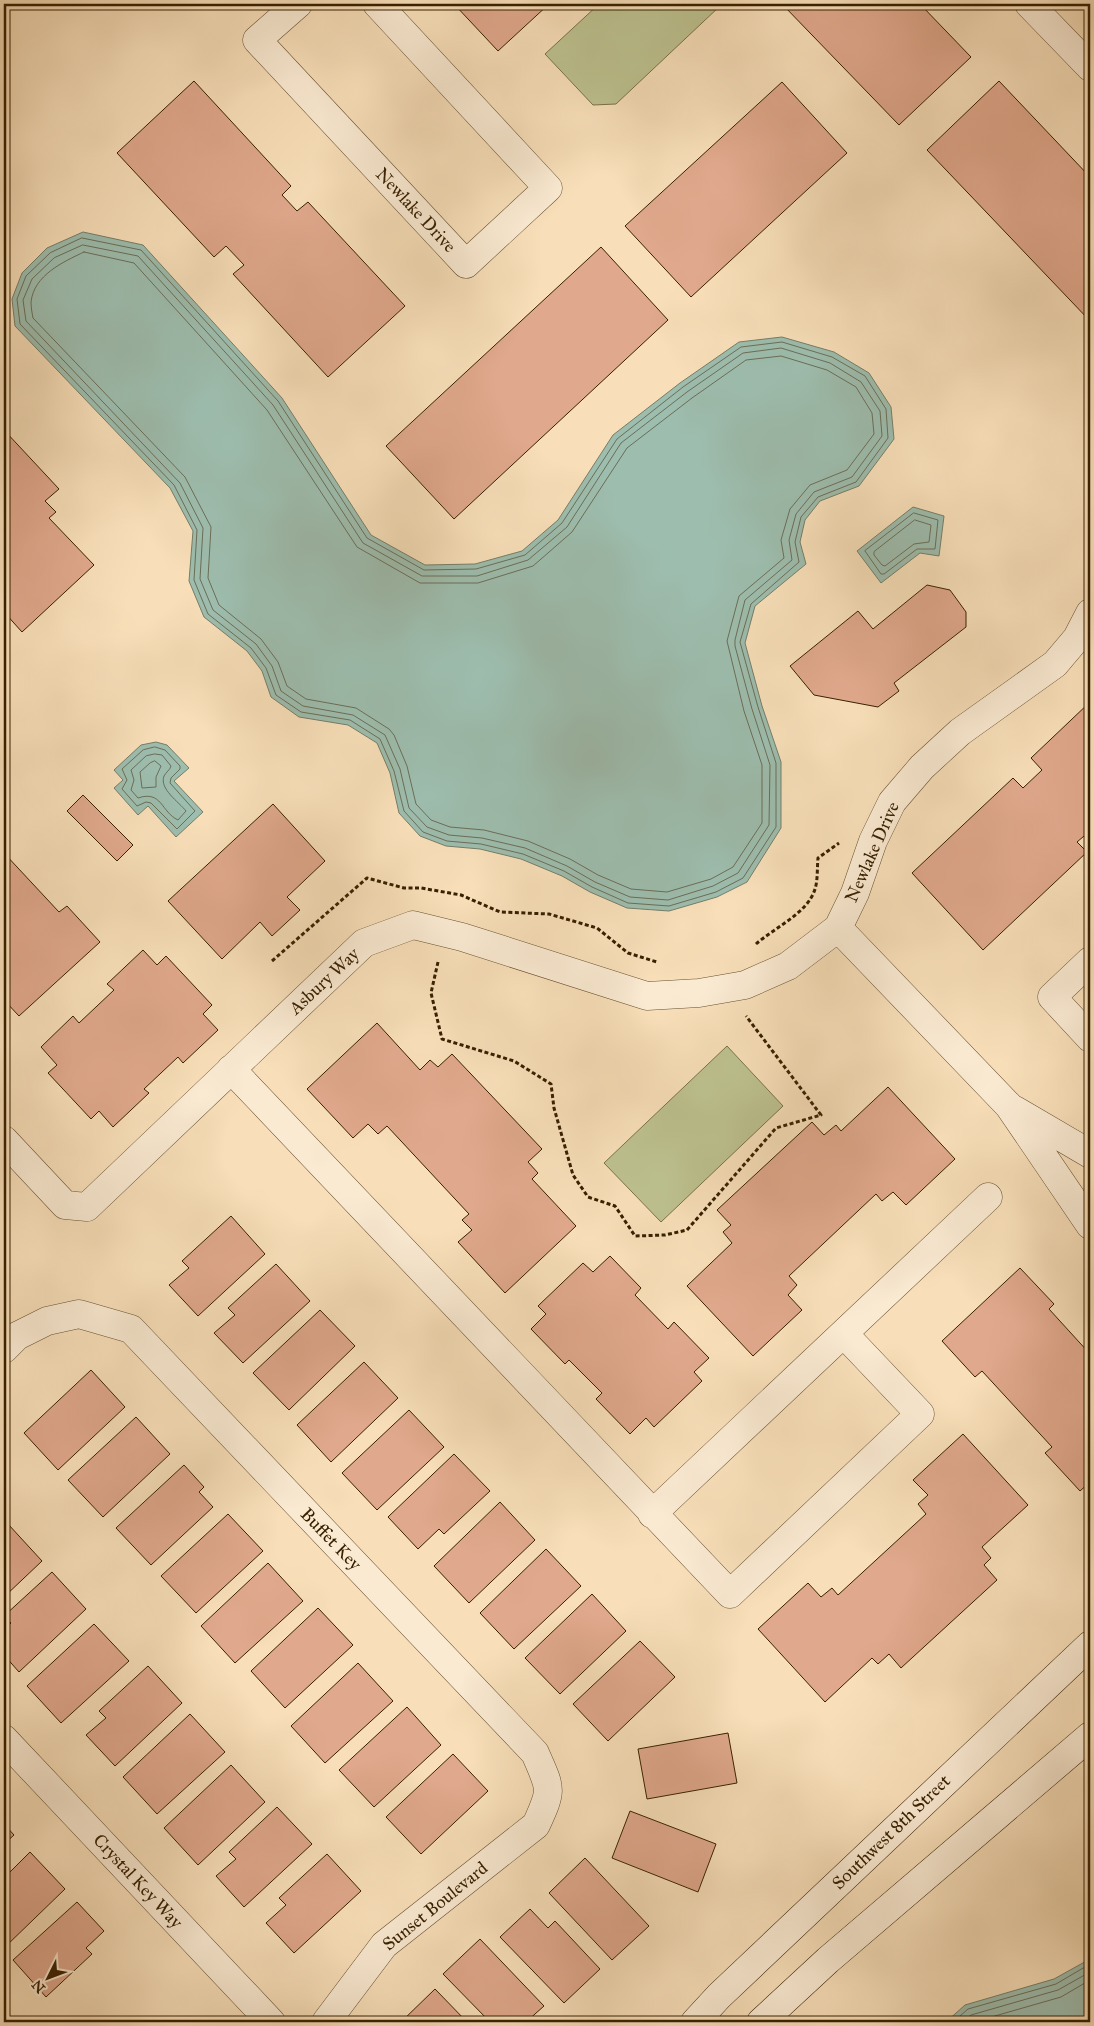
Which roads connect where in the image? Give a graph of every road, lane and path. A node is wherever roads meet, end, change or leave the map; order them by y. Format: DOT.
graph roads {
  1 [pos="298,4"];
  2 [pos="376,4"];
  3 [pos="1029,4"];
  4 [pos="1090,68"];
  5 [pos="1090,613"];
  6 [pos="842,850"];
  7 [pos="838,928"];
  8 [pos="750,948"];
  9 [pos="439,956"];
  10 [pos="272,961"];
  11 [pos="1090,961"];
  12 [pos="664,964"];
  13 [pos="725,988"];
  14 [pos="1090,1038"];
  15 [pos="231,1069"];
  16 [pos="1009,1106"];
  17 [pos="4,1140"];
  18 [pos="1090,1154"];
  19 [pos="988,1197"];
  20 [pos="1090,1225"];
  21 [pos="844,1334"];
  22 [pos="4,1349"];
  23 [pos="652,1514"];
  24 [pos="1090,1645"];
  25 [pos="1090,1736"];
  26 [pos="4,1739"];
  27 [pos="549,1797"];
  28 [pos="271,2022"];
  29 [pos="326,2022"];
  30 [pos="695,2022"];
  31 [pos="761,2022"];
  1 -- 2 [label="street, Newlake Drive"];
  3 -- 4 [label="street"];
  5 -- 7 [label="street, Newlake Drive"];
  6 -- 8 [label="path"];
  7 -- 13 [label="street, Asbury Way"];
  7 -- 16 [label="street"];
  9 -- 13 [label="path"];
  10 -- 12 [label="path"];
  11 -- 14 [label="street"];
  13 -- 15 [label="street, Asbury Way"];
  15 -- 17 [label="street, Asbury Way"];
  15 -- 23 [label="street"];
  16 -- 18 [label="street"];
  16 -- 20 [label="street"];
  19 -- 21 [label="street"];
  21 -- 23 [label="street"];
  21 -- 23 [label="street"];
  22 -- 27 [label="street, Buffet Key"];
  24 -- 30 [label="street, Southwest 8th Street"];
  25 -- 31 [label="street"];
  26 -- 28 [label="street, Crystal Key Way"];
  27 -- 29 [label="street, Sunset Boulevard"];
}
